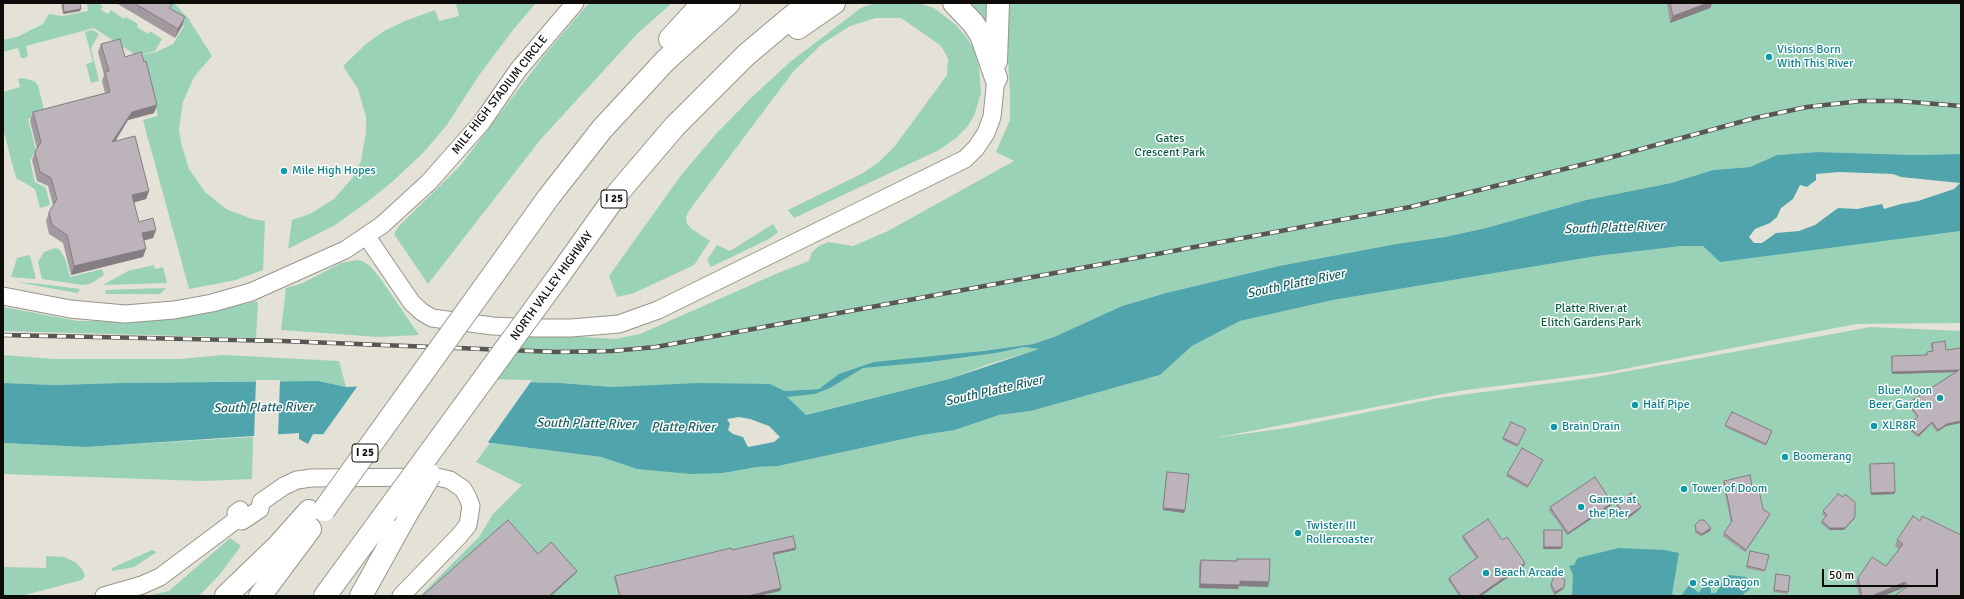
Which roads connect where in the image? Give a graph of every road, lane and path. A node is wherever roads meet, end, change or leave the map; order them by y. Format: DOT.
graph roads {
  1 [pos="575,3"];
  2 [pos="703,3"];
  3 [pos="729,3"];
  4 [pos="808,3"];
  5 [pos="834,3"];
  6 [pos="954,3"];
  7 [pos="998,3"];
  8 [pos="996,78"];
  9 [pos="675,126"];
  10 [pos="602,129"];
  11 [pos="367,236"];
  12 [pos="3,296"];
  13 [pos="497,363"];
  14 [pos="316,511"];
  15 [pos="104,596"];
  16 [pos="226,596"];
  17 [pos="260,596"];
  18 [pos="325,596"];
  19 [pos="361,596"];
  20 [pos="401,596"];
  1 -- 11 [label="street, MILE HIGH STADIUM CIRCLE"];
  2 -- 10 [label="highway"];
  3 -- 10 [label="highway"];
  4 -- 9 [label="highway, NORTH VALLEY HIGHWAY / I 25"];
  5 -- 9 [label="highway"];
  6 -- 8 [label="highway"];
  7 -- 8 [label="highway"];
  8 -- 11 [label="street"];
  9 -- 13 [label="highway, NORTH VALLEY HIGHWAY / I 25, bridge"];
  10 -- 14 [label="highway, bridge"];
  11 -- 12 [label="street, MILE HIGH STADIUM CIRCLE"];
  13 -- 18 [label="highway, NORTH VALLEY HIGHWAY / I 25, bridge"];
  13 -- 19 [label="highway, bridge"];
  14 -- 16 [label="highway"];
  14 -- 17 [label="highway"];
  15 -- 20 [label="street"];
}
